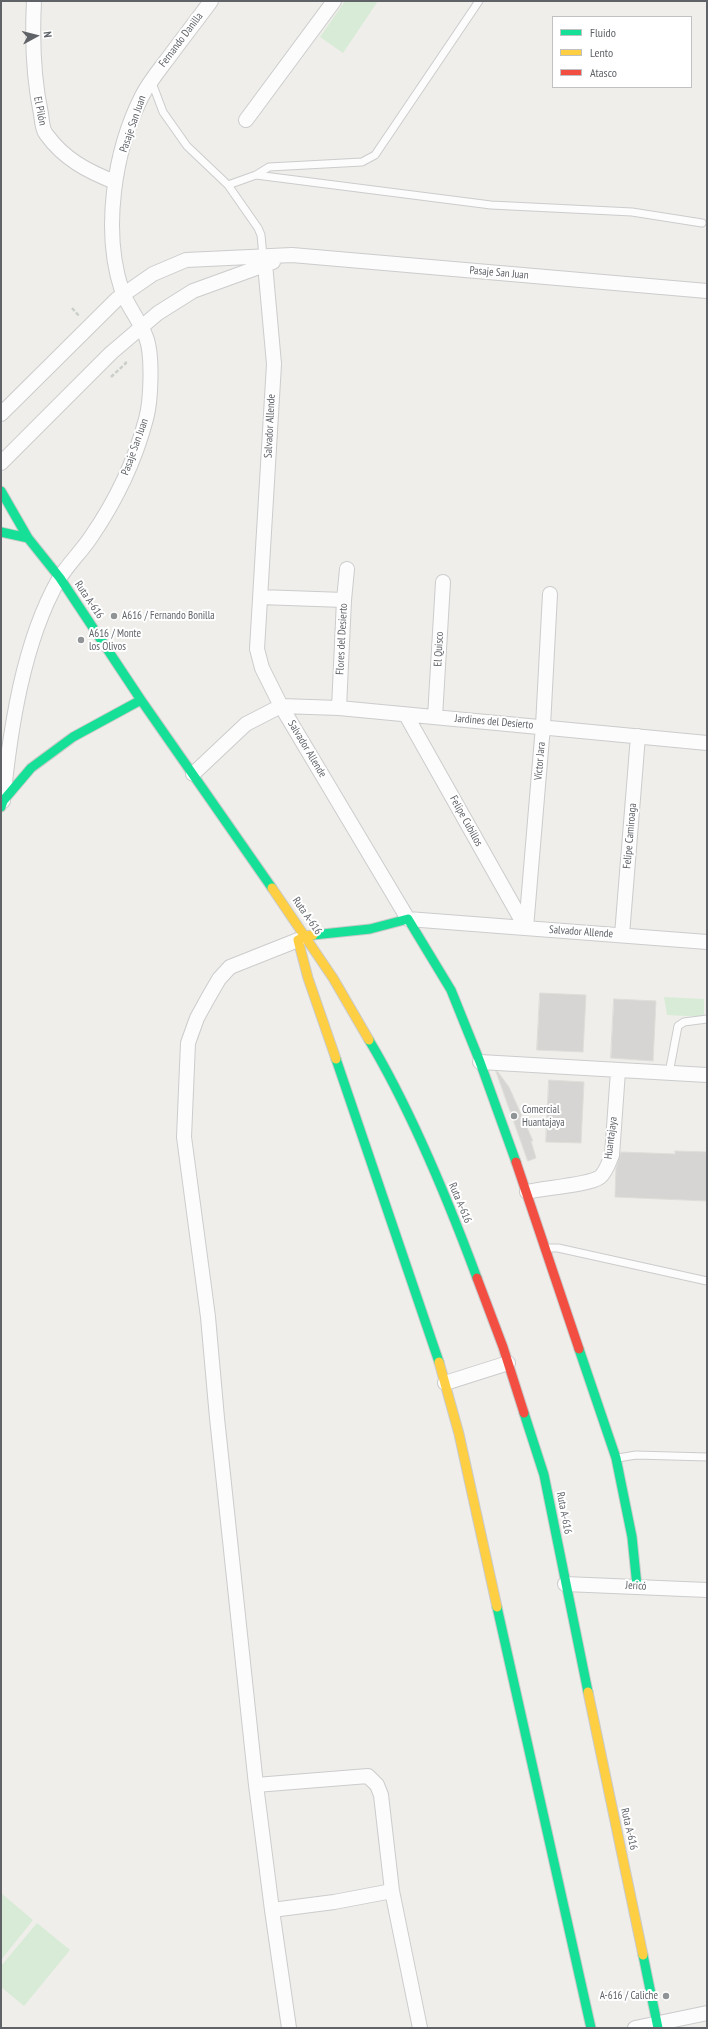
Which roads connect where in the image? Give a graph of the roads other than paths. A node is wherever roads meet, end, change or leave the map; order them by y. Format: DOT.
graph roads {
  1 [pos="34,1"];
  2 [pos="211,1"];
  3 [pos="480,1"];
  4 [pos="330,2"];
  5 [pos="151,80"];
  6 [pos="246,120"];
  7 [pos="256,175"];
  8 [pos="115,182"];
  9 [pos="228,185"];
  10 [pos="702,223"];
  11 [pos="264,260"];
  12 [pos="707,291"];
  13 [pos="124,294"];
  14 [pos="141,326"];
  15 [pos="1,414"];
  16 [pos="1,463"];
  17 [pos="1,491"];
  18 [pos="1,532"];
  19 [pos="28,538"];
  20 [pos="347,569"];
  21 [pos="60,578"];
  22 [pos="443,582"];
  23 [pos="550,594"];
  24 [pos="260,597"];
  25 [pos="344,600"];
  26 [pos="141,700"];
  27 [pos="281,706"];
  28 [pos="339,708"];
  29 [pos="406,715"];
  30 [pos="435,717"];
  31 [pos="543,726"];
  32 [pos="638,736"];
  33 [pos="707,743"];
  34 [pos="193,774"];
  35 [pos="2,804"];
  36 [pos="408,920"];
  37 [pos="526,928"];
  38 [pos="622,935"];
  39 [pos="302,938"];
  40 [pos="707,942"];
  41 [pos="707,1019"];
  42 [pos="480,1062"];
  43 [pos="618,1070"];
  44 [pos="669,1073"];
  45 [pos="707,1075"];
  46 [pos="527,1192"];
  47 [pos="545,1248"];
  48 [pos="707,1282"];
  49 [pos="508,1363"];
  50 [pos="445,1383"];
  51 [pos="707,1457"];
  52 [pos="616,1458"];
  53 [pos="565,1584"];
  54 [pos="637,1586"];
  55 [pos="707,1590"];
  56 [pos="256,1785"];
  57 [pos="392,1891"];
  58 [pos="272,1910"];
  59 [pos="707,2013"];
  60 [pos="657,2025"];
  61 [pos="289,2028"];
  62 [pos="420,2028"];
  63 [pos="591,2028"];
  64 [pos="635,2028"];
  1 -- 8 [label="street, El Pilón"];
  2 -- 5 [label="street, Fernando Danilla"];
  3 -- 7 [label="lane"];
  4 -- 6 [label="street"];
  5 -- 8 [label="street, Pasaje San Juan"];
  5 -- 9 [label="lane"];
  7 -- 9 [label="lane"];
  7 -- 10 [label="lane"];
  8 -- 13 [label="street, Pasaje San Juan"];
  9 -- 11 [label="lane"];
  11 -- 12 [label="street, Pasaje San Juan"];
  11 -- 13 [label="street, Pasaje San Juan"];
  11 -- 14 [label="street, Pasaje San Juan"];
  11 -- 24 [label="street, Salvador Allende"];
  13 -- 14 [label="street, Pasaje San Juan"];
  13 -- 15 [label="street"];
  14 -- 16 [label="street, Pasaje San Juan"];
  14 -- 21 [label="street, Pasaje San Juan"];
  17 -- 19 [label="street, Ruta A-616"];
  18 -- 19 [label="street"];
  19 -- 21 [label="street, Ruta A-616"];
  20 -- 25 [label="street, Flores del Desierto"];
  21 -- 26 [label="street, Ruta A-616"];
  21 -- 35 [label="street, Pasaje San Juan"];
  22 -- 30 [label="street, El Quisco"];
  23 -- 31 [label="street, Víctor Jara"];
  24 -- 25 [label="street"];
  24 -- 27 [label="street, Salvador Allende"];
  25 -- 28 [label="street, Flores del Desierto"];
  26 -- 34 [label="street, Ruta A-616"];
  26 -- 35 [label="street"];
  27 -- 28 [label="street, Jardines del Desierto"];
  27 -- 34 [label="street"];
  27 -- 36 [label="street, Salvador Allende"];
  28 -- 29 [label="street, Jardines del Desierto"];
  29 -- 30 [label="street, Jardines del Desierto"];
  29 -- 37 [label="street, Felipe Cubillos"];
  30 -- 31 [label="street, Jardines del Desierto"];
  31 -- 32 [label="street, Jardines del Desierto"];
  31 -- 37 [label="street, Víctor Jara"];
  32 -- 33 [label="street, Jardines del Desierto"];
  32 -- 38 [label="street, Felipe Camiroaga"];
  34 -- 39 [label="street, Ruta A-616"];
  36 -- 37 [label="street, Salvador Allende"];
  36 -- 39 [label="street"];
  36 -- 42 [label="street"];
  37 -- 38 [label="street, Salvador Allende"];
  38 -- 40 [label="street, Salvador Allende"];
  39 -- 49 [label="street, Ruta A-616"];
  39 -- 50 [label="street"];
  39 -- 56 [label="street"];
  41 -- 44 [label="lane"];
  42 -- 43 [label="street"];
  42 -- 46 [label="street"];
  43 -- 44 [label="street"];
  43 -- 46 [label="street, Huantajaya"];
  44 -- 45 [label="street"];
  46 -- 47 [label="street"];
  47 -- 48 [label="lane"];
  47 -- 52 [label="street"];
  49 -- 50 [label="street"];
  49 -- 53 [label="street, Ruta A-616"];
  50 -- 63 [label="street"];
  51 -- 52 [label="lane"];
  52 -- 54 [label="street"];
  53 -- 54 [label="street, Jericó"];
  53 -- 60 [label="street, Ruta A-616"];
  54 -- 55 [label="street, Jericó"];
  56 -- 57 [label="street"];
  56 -- 58 [label="street"];
  57 -- 58 [label="street"];
  57 -- 62 [label="street"];
  58 -- 61 [label="street"];
  59 -- 60 [label="street"];
  60 -- 64 [label="street"];
}
